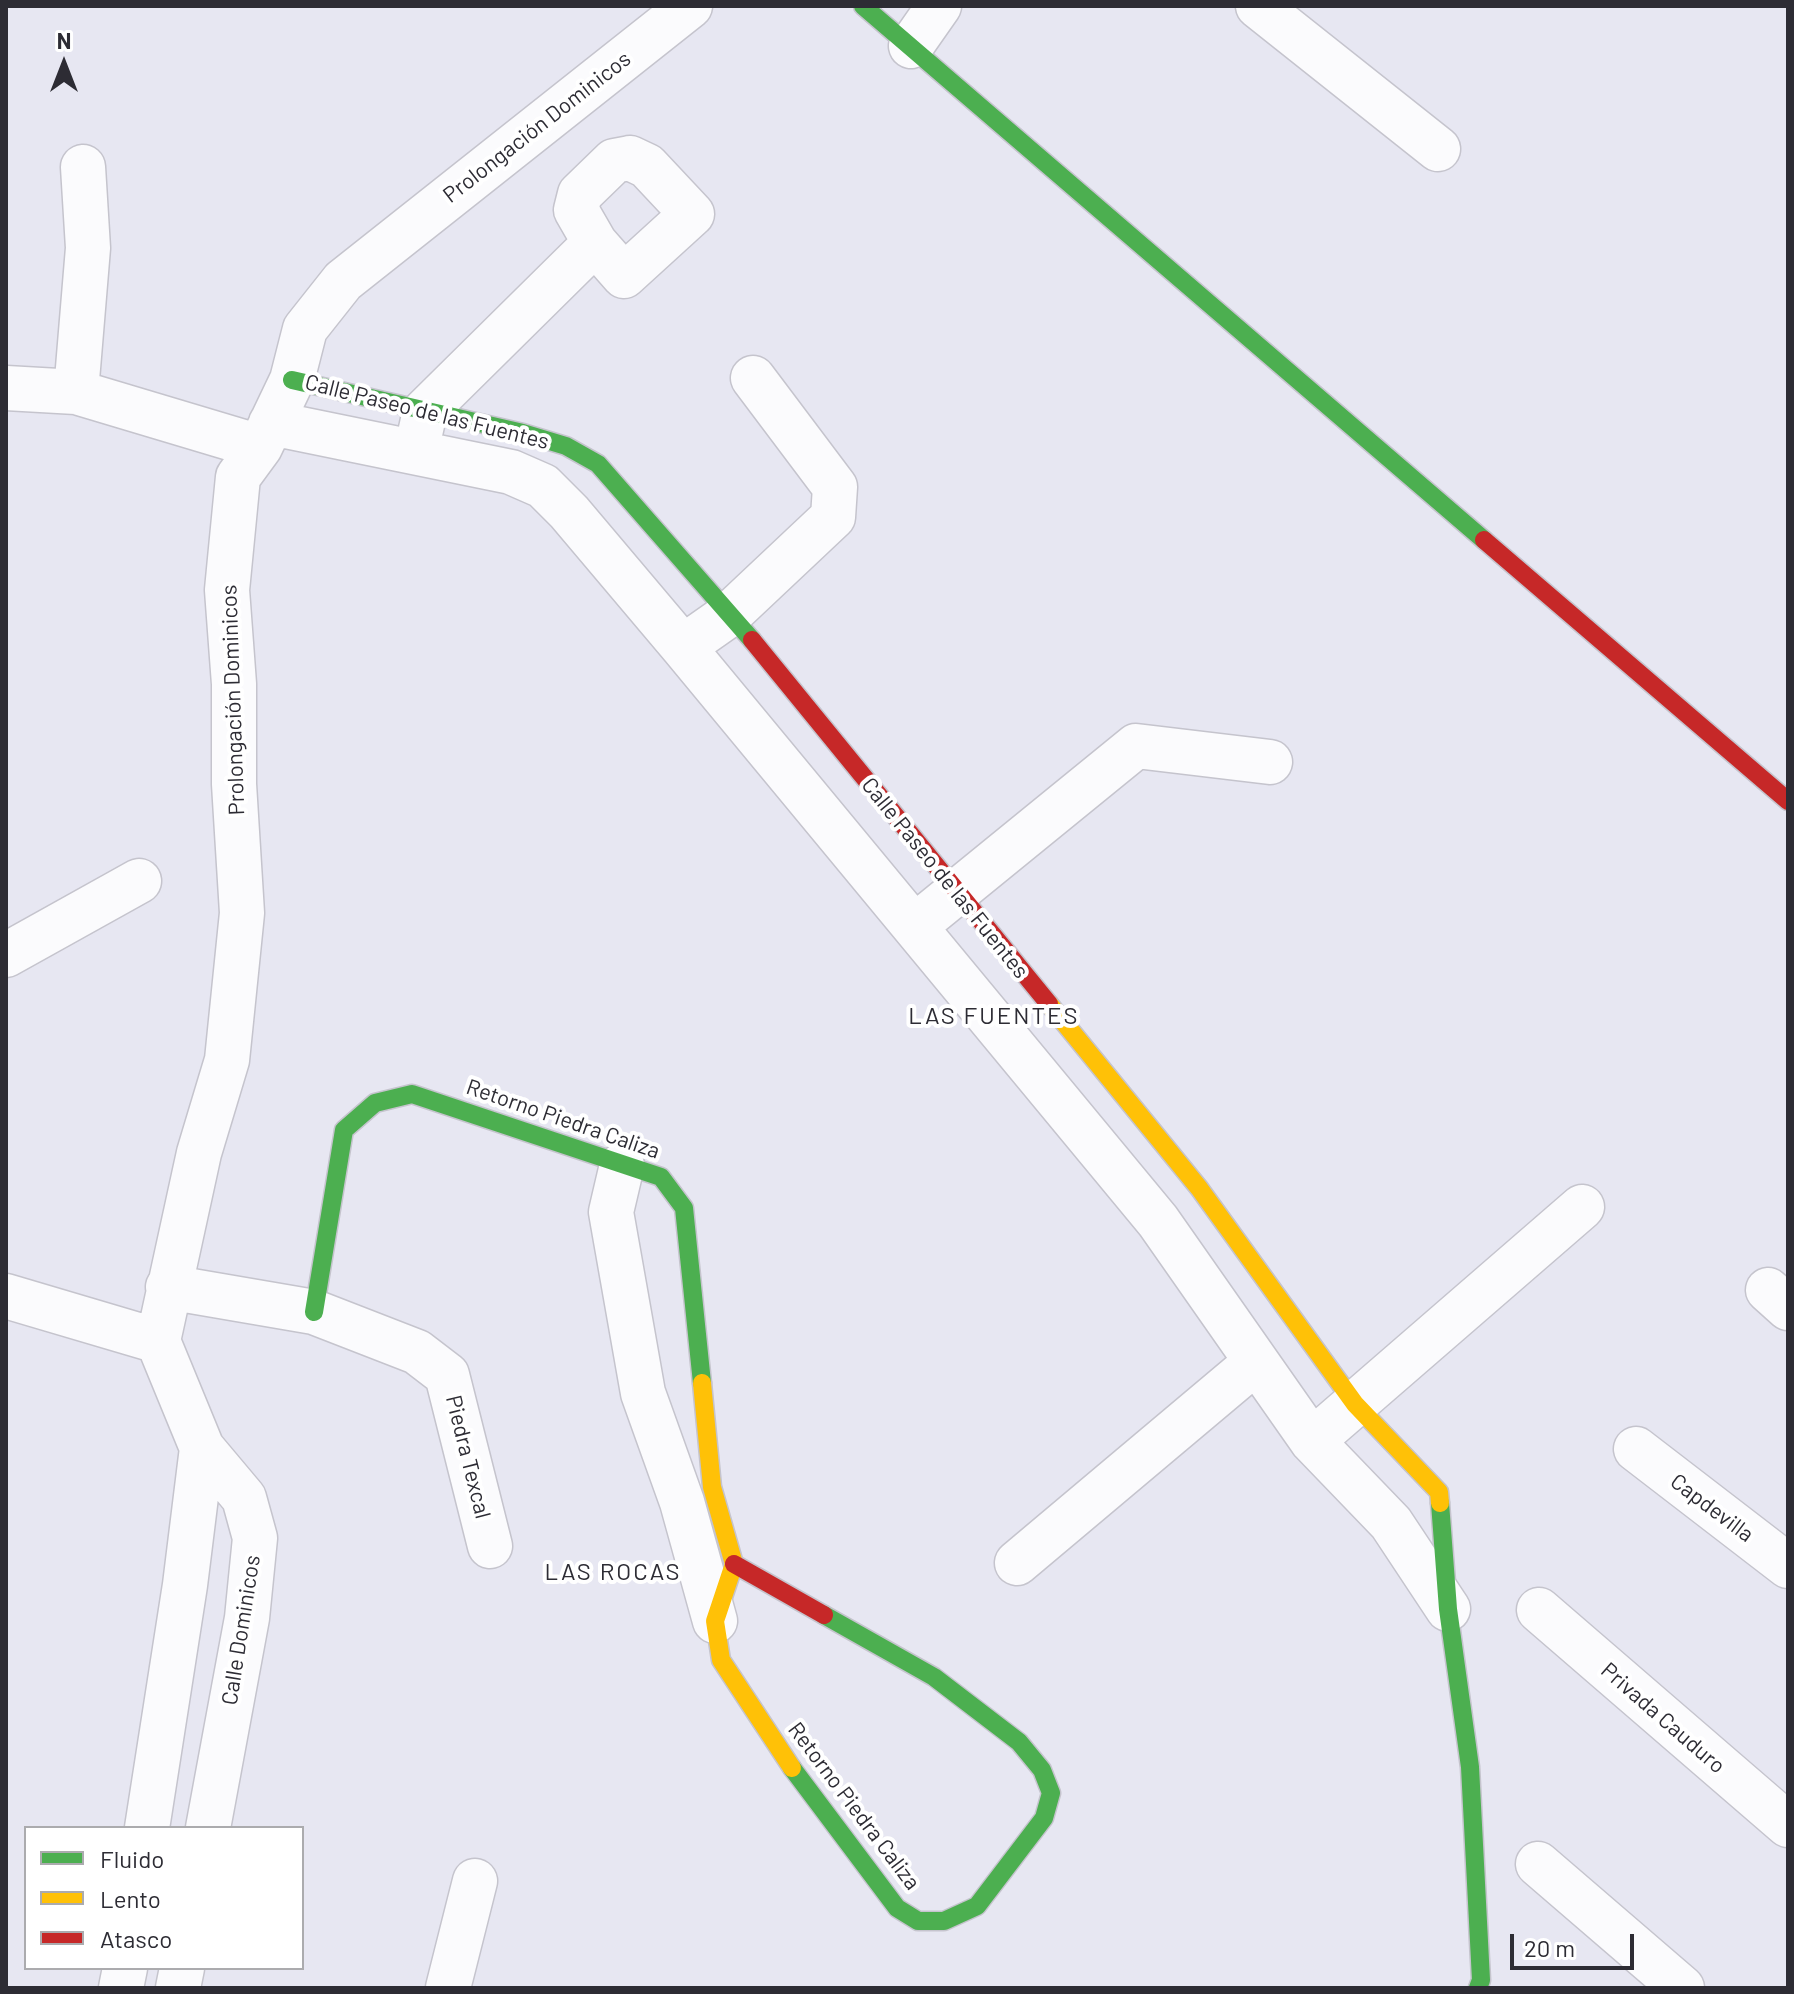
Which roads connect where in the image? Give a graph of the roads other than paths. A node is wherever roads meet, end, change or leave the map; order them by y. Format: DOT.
graph roads {
  1 [pos="690,6"];
  2 [pos="863,6"];
  3 [pos="939,6"];
  4 [pos="1258,6"];
  5 [pos="911,46"];
  6 [pos="1438,149"];
  7 [pos="83,167"];
  8 [pos="595,243"];
  9 [pos="753,378"];
  10 [pos="292,380"];
  11 [pos="6,388"];
  12 [pos="76,392"];
  13 [pos="425,411"];
  14 [pos="266,435"];
  15 [pos="517,452"];
  16 [pos="416,453"];
  17 [pos="730,614"];
  18 [pos="683,647"];
  19 [pos="1270,762"];
  20 [pos="1788,801"];
  21 [pos="139,881"];
  22 [pos="957,894"];
  23 [pos="915,926"];
  24 [pos="6,955"];
  25 [pos="622,1165"];
  26 [pos="1199,1188"];
  27 [pos="1582,1207"];
  28 [pos="1158,1221"];
  29 [pos="168,1287"];
  30 [pos="6,1296"];
  31 [pos="314,1312"];
  32 [pos="158,1341"];
  33 [pos="1256,1362"];
  34 [pos="1355,1404"];
  35 [pos="1312,1441"];
  36 [pos="202,1448"];
  37 [pos="1636,1449"];
  38 [pos="490,1546"];
  39 [pos="1017,1563"];
  40 [pos="734,1564"];
  41 [pos="1788,1566"];
  42 [pos="1448,1609"];
  43 [pos="1539,1610"];
  44 [pos="715,1621"];
  45 [pos="1788,1825"];
  46 [pos="147,1826"];
  47 [pos="208,1826"];
  48 [pos="1538,1864"];
  49 [pos="475,1881"];
  50 [pos="448,1988"];
  51 [pos="1478,1988"];
  52 [pos="1682,1988"];
  1 -- 10 [label="street, Prolongación Dominicos"];
  2 -- 5 [label="street"];
  3 -- 5 [label="street"];
  4 -- 6 [label="street"];
  5 -- 20 [label="street"];
  7 -- 12 [label="street"];
  8 -- 13 [label="street"];
  9 -- 17 [label="street"];
  10 -- 13 [label="street, Calle Paseo de las Fuentes"];
  10 -- 14 [label="street, Prolongación Dominicos"];
  11 -- 12 [label="street, Calle Paseo de las Fuentes"];
  12 -- 14 [label="street, Calle Paseo de las Fuentes"];
  13 -- 15 [label="street, Calle Paseo de las Fuentes"];
  13 -- 16 [label="street"];
  14 -- 16 [label="street, Calle Paseo de las Fuentes"];
  14 -- 29 [label="street, Prolongación Dominicos"];
  15 -- 16 [label="street, Calle Paseo de las Fuentes"];
  15 -- 17 [label="street, Calle Paseo de las Fuentes"];
  15 -- 18 [label="street, Calle Paseo de las Fuentes"];
  17 -- 18 [label="street"];
  17 -- 22 [label="street, Calle Paseo de las Fuentes"];
  18 -- 23 [label="street, Calle Paseo de las Fuentes"];
  19 -- 22 [label="street"];
  21 -- 24 [label="street"];
  22 -- 23 [label="street"];
  22 -- 26 [label="street, Calle Paseo de las Fuentes"];
  23 -- 28 [label="street, Calle Paseo de las Fuentes"];
  25 -- 31 [label="street, Retorno Piedra Caliza"];
  25 -- 40 [label="street, Retorno Piedra Caliza"];
  25 -- 44 [label="street"];
  26 -- 28 [label="street"];
  26 -- 34 [label="street, Calle Paseo de las Fuentes"];
  27 -- 34 [label="street"];
  28 -- 33 [label="street, Calle Paseo de las Fuentes"];
  29 -- 31 [label="street, Piedra Texcal"];
  29 -- 32 [label="street, Prolongación Dominicos"];
  30 -- 32 [label="street"];
  31 -- 38 [label="street, Piedra Texcal"];
  32 -- 36 [label="street, Calle Dominicos"];
  33 -- 35 [label="street, Calle Paseo de las Fuentes"];
  33 -- 39 [label="street"];
  34 -- 35 [label="street"];
  34 -- 42 [label="street, Calle Paseo de las Fuentes"];
  35 -- 42 [label="street, Calle Paseo de las Fuentes"];
  36 -- 46 [label="street, Calle Dominicos"];
  36 -- 47 [label="street, Calle Dominicos"];
  37 -- 41 [label="street, Capdevilla"];
  40 -- 44 [label="street, Retorno Piedra Caliza"];
  40 -- 44 [label="street, Retorno Piedra Caliza"];
  42 -- 51 [label="street, Calle Paseo de las Fuentes"];
  43 -- 45 [label="street, Privada Cauduro"];
  48 -- 52 [label="street"];
  49 -- 50 [label="street"];
}
